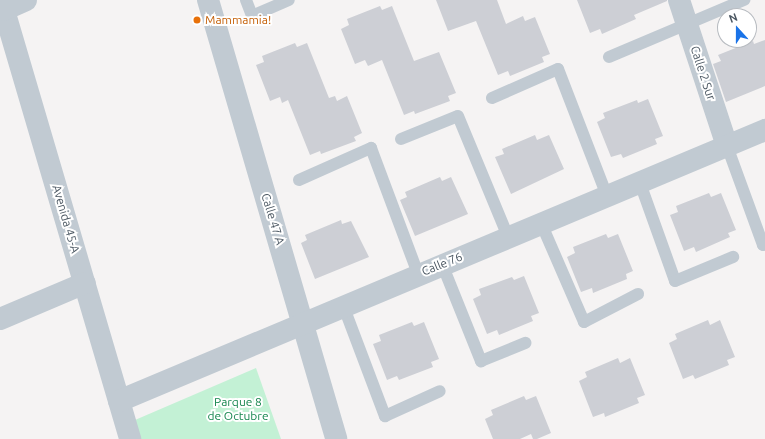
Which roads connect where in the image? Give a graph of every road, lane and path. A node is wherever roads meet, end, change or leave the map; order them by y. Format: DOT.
graph roads {
  1 [pos="26,0"];
  2 [pos="208,0"];
  3 [pos="246,0"];
  4 [pos="289,0"];
  5 [pos="679,0"];
  6 [pos="744,0"];
  7 [pos="2,5"];
  8 [pos="687,26"];
  9 [pos="609,57"];
  10 [pos="492,98"];
  11 [pos="765,130"];
  12 [pos="401,140"];
  13 [pos="727,146"];
  14 [pos="300,180"];
  15 [pos="640,183"];
  16 [pos="607,196"];
  17 [pos="541,223"];
  18 [pos="508,237"];
  19 [pos="765,244"];
  20 [pos="733,257"];
  21 [pos="442,264"];
  22 [pos="418,274"];
  23 [pos="85,283"];
  24 [pos="638,294"];
  25 [pos="343,305"];
  26 [pos="0,319"];
  27 [pos="304,322"];
  28 [pos="525,343"];
  29 [pos="440,391"];
  30 [pos="119,401"];
  31 [pos="130,439"];
  32 [pos="336,439"];
  1 -- 7 [label="street"];
  2 -- 27 [label="street, Calle 47 A"];
  3 -- 4 [label="lane"];
  5 -- 8 [label="street, Calle 2 Sur"];
  6 -- 8 [label="lane"];
  7 -- 23 [label="street, Avenida 45-A"];
  8 -- 9 [label="lane"];
  8 -- 13 [label="street, Calle 2 Sur"];
  10 -- 16 [label="lane"];
  11 -- 13 [label="street, Calle 76"];
  12 -- 18 [label="lane"];
  13 -- 15 [label="street, Calle 76"];
  13 -- 19 [label="lane"];
  14 -- 22 [label="lane"];
  15 -- 16 [label="street, Calle 76"];
  15 -- 20 [label="lane"];
  16 -- 17 [label="street, Calle 76"];
  17 -- 18 [label="street, Calle 76"];
  17 -- 24 [label="lane"];
  18 -- 21 [label="street, Calle 76"];
  21 -- 22 [label="street, Calle 76"];
  21 -- 28 [label="lane"];
  22 -- 25 [label="street, Calle 76"];
  23 -- 26 [label="street"];
  23 -- 30 [label="street, Avenida 45-A"];
  25 -- 27 [label="street, Calle 76"];
  25 -- 29 [label="lane"];
  27 -- 30 [label="street, Calle 76"];
  27 -- 32 [label="street, Calle 47 A"];
  30 -- 31 [label="street, Avenida 45-A"];
}
